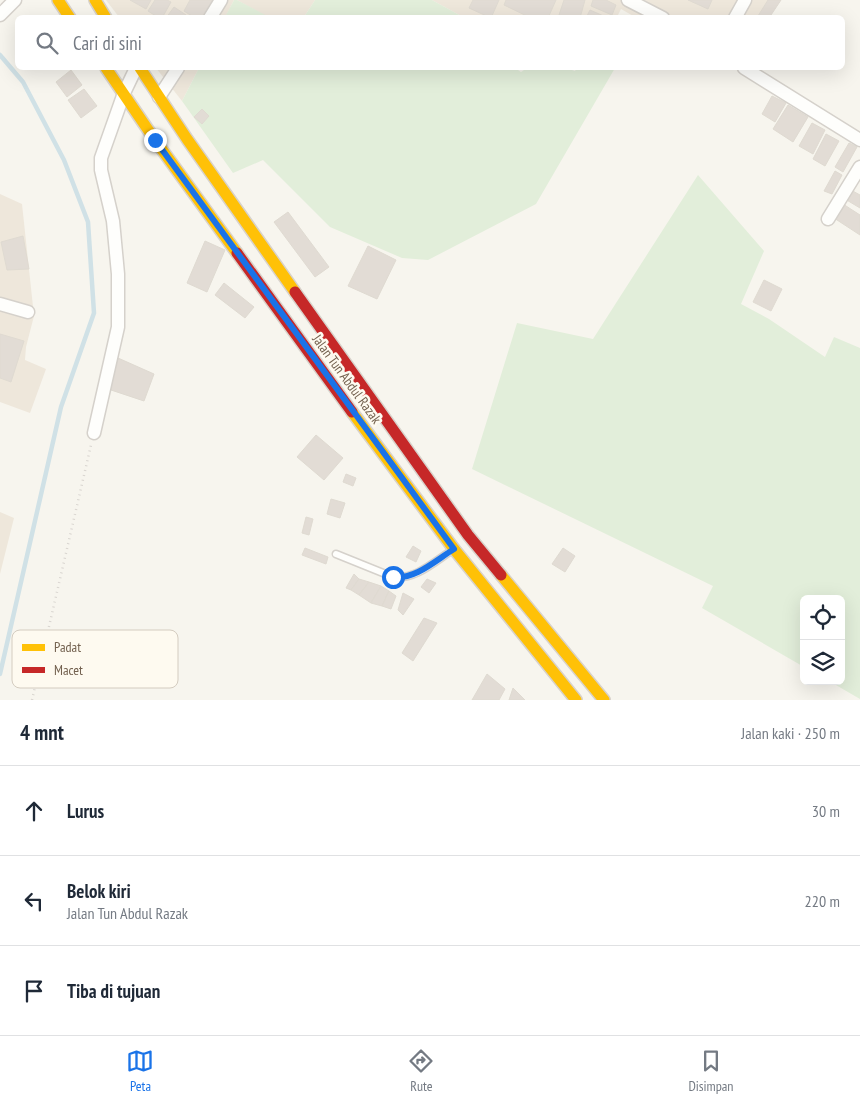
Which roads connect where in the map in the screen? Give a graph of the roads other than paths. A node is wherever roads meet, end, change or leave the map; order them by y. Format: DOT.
graph roads {
  1 [pos="15,0"];
  2 [pos="58,0"];
  3 [pos="94,0"];
  4 [pos="221,0"];
  5 [pos="628,0"];
  6 [pos="746,0"];
  7 [pos="2,12"];
  8 [pos="68,15"];
  9 [pos="104,15"];
  10 [pos="212,15"];
  11 [pos="657,15"];
  12 [pos="738,15"];
  13 [pos="107,70"];
  14 [pos="137,70"];
  15 [pos="139,70"];
  16 [pos="177,70"];
  17 [pos="747,70"];
  18 [pos="124,93"];
  19 [pos="159,97"];
  20 [pos="860,140"];
  21 [pos="860,167"];
  22 [pos="828,219"];
  23 [pos="0,304"];
  24 [pos="28,312"];
  25 [pos="94,433"];
  26 [pos="454,549"];
  27 [pos="336,554"];
  28 [pos="576,700"];
  29 [pos="604,700"];
  1 -- 7 [label="street"];
  2 -- 8 [label="main road"];
  3 -- 9 [label="main road"];
  4 -- 10 [label="street"];
  5 -- 11 [label="street"];
  6 -- 12 [label="street"];
  13 -- 18 [label="main road, Jalan Tun Abdul Razak"];
  14 -- 18 [label="street"];
  15 -- 19 [label="main road, Jalan Tun Abdul Razak"];
  16 -- 19 [label="street"];
  17 -- 20 [label="street"];
  18 -- 25 [label="street"];
  18 -- 26 [label="main road, Jalan Tun Abdul Razak"];
  19 -- 29 [label="main road, Jalan Tun Abdul Razak"];
  21 -- 22 [label="street"];
  23 -- 24 [label="street"];
  26 -- 27 [label="lane"];
  26 -- 28 [label="main road, Jalan Tun Abdul Razak"];
}
